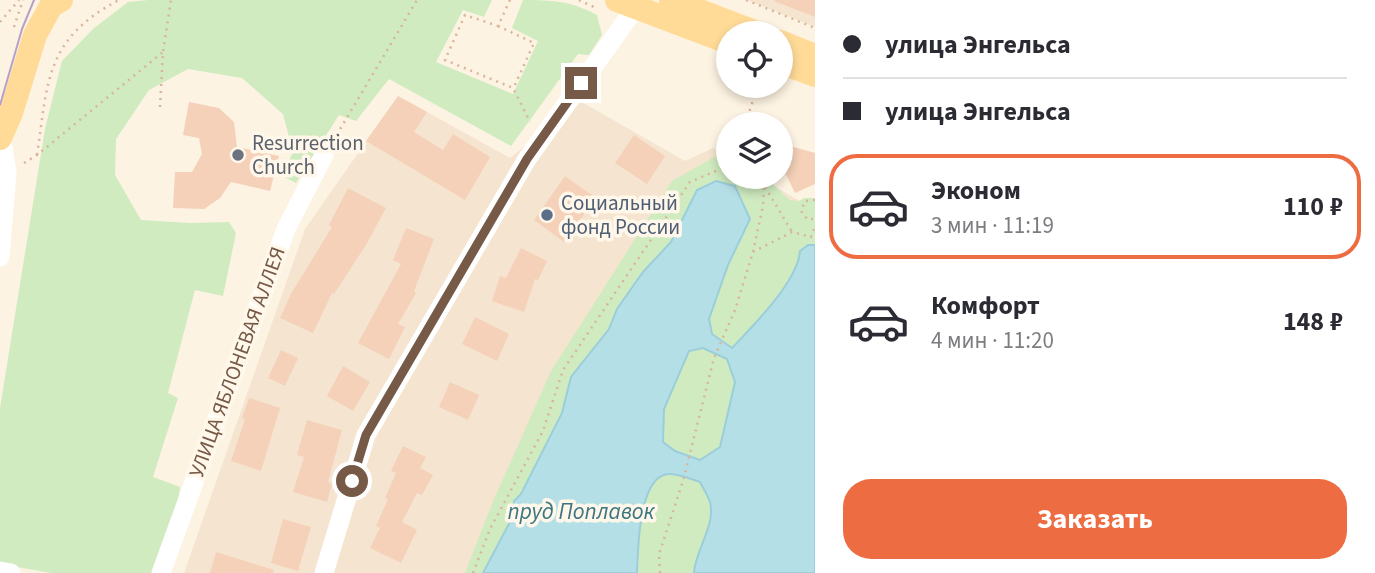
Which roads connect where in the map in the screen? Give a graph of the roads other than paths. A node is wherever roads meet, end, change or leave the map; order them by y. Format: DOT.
graph roads {
  1 [pos="671,0"];
  2 [pos="55,2"];
  3 [pos="628,2"];
  4 [pos="726,21"];
  5 [pos="716,37"];
  6 [pos="793,47"];
  7 [pos="815,56"];
  8 [pos="793,67"];
  9 [pos="815,75"];
  10 [pos="0,137"];
  11 [pos="324,155"];
  12 [pos="0,257"];
  13 [pos="0,571"];
  14 [pos="12,573"];
  15 [pos="161,573"];
  16 [pos="324,573"];
  1 -- 4 [label="main road"];
  2 -- 10 [label="main road"];
  3 -- 5 [label="main road"];
  3 -- 16 [label="street"];
  6 -- 7 [label="main road"];
  8 -- 9 [label="main road"];
  10 -- 12 [label="street"];
  11 -- 15 [label="street, УЛИЦА ЯБЛОНЕВАЯ АЛЛЕЯ"];
  13 -- 14 [label="street"];
}
